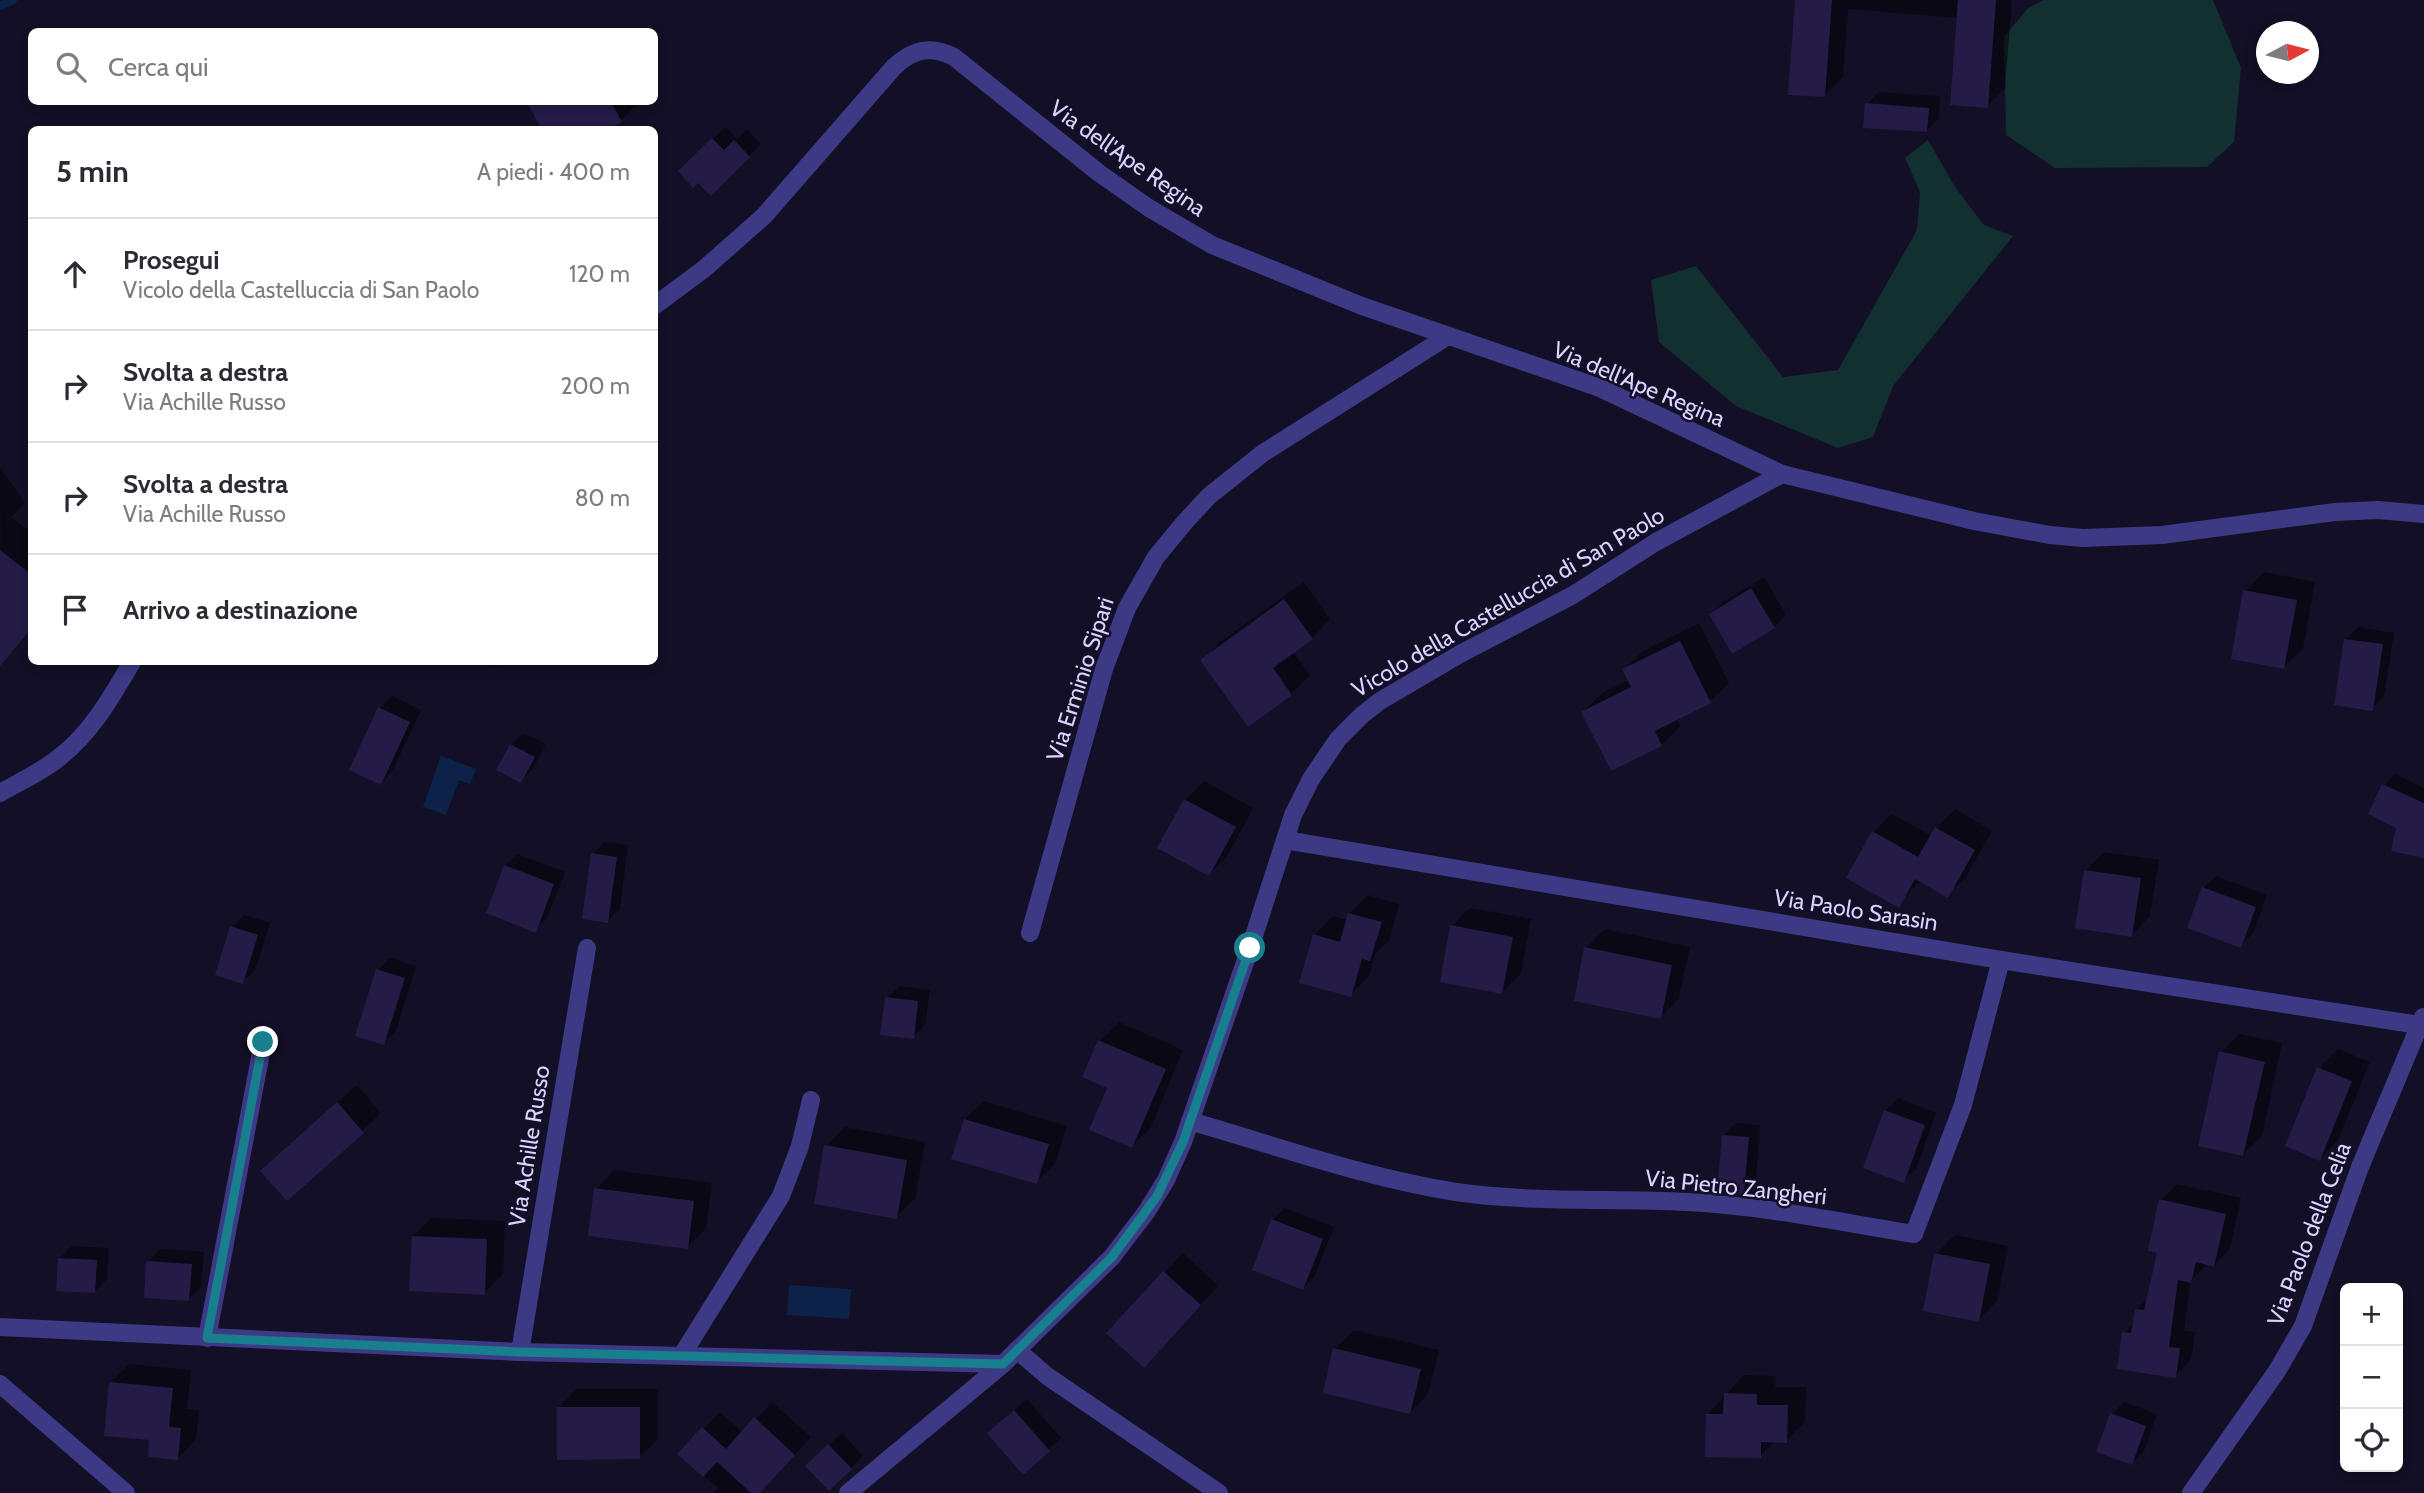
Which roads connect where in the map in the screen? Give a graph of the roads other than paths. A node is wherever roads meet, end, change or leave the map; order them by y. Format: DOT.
graph roads {
  1 [pos="658,303"];
  2 [pos="1448,336"];
  3 [pos="1782,474"];
  4 [pos="2424,514"];
  5 [pos="130,665"];
  6 [pos="0,793"];
  7 [pos="1285,840"];
  8 [pos="1030,933"];
  9 [pos="587,948"];
  10 [pos="2001,960"];
  11 [pos="2422,1020"];
  12 [pos="263,1042"];
  13 [pos="811,1100"];
  14 [pos="1190,1121"];
  15 [pos="0,1327"];
  16 [pos="207,1338"];
  17 [pos="1017,1350"];
  18 [pos="520,1352"];
  19 [pos="682,1355"];
  20 [pos="1003,1364"];
  21 [pos="0,1384"];
  22 [pos="126,1493"];
  23 [pos="848,1493"];
  24 [pos="1219,1493"];
  25 [pos="2191,1493"];
  1 -- 2 [label="street, Via dell'Ape Regina"];
  2 -- 3 [label="street, Via dell'Ape Regina"];
  2 -- 8 [label="street, Via Erminio Sipari"];
  3 -- 4 [label="street, Via dell'Ape Regina"];
  3 -- 7 [label="street, Vicolo della Castelluccia di San Paolo"];
  5 -- 6 [label="street"];
  7 -- 10 [label="street, Via Paolo Sarasin"];
  7 -- 14 [label="street, Vicolo della Castelluccia di San Paolo"];
  9 -- 18 [label="street, Via Achille Russo"];
  10 -- 11 [label="street, Via Paolo Sarasin"];
  10 -- 14 [label="street, Via Pietro Zangheri"];
  11 -- 25 [label="street, Via Paolo della Celia"];
  12 -- 16 [label="street"];
  13 -- 19 [label="street"];
  14 -- 17 [label="street, Vicolo della Castelluccia di San Paolo"];
  15 -- 16 [label="street"];
  16 -- 18 [label="street"];
  17 -- 20 [label="street, Vicolo della Castelluccia di San Paolo"];
  17 -- 24 [label="street"];
  18 -- 19 [label="street"];
  19 -- 20 [label="street"];
  20 -- 23 [label="street, Vicolo della Castelluccia di San Paolo"];
  21 -- 22 [label="street"];
}
